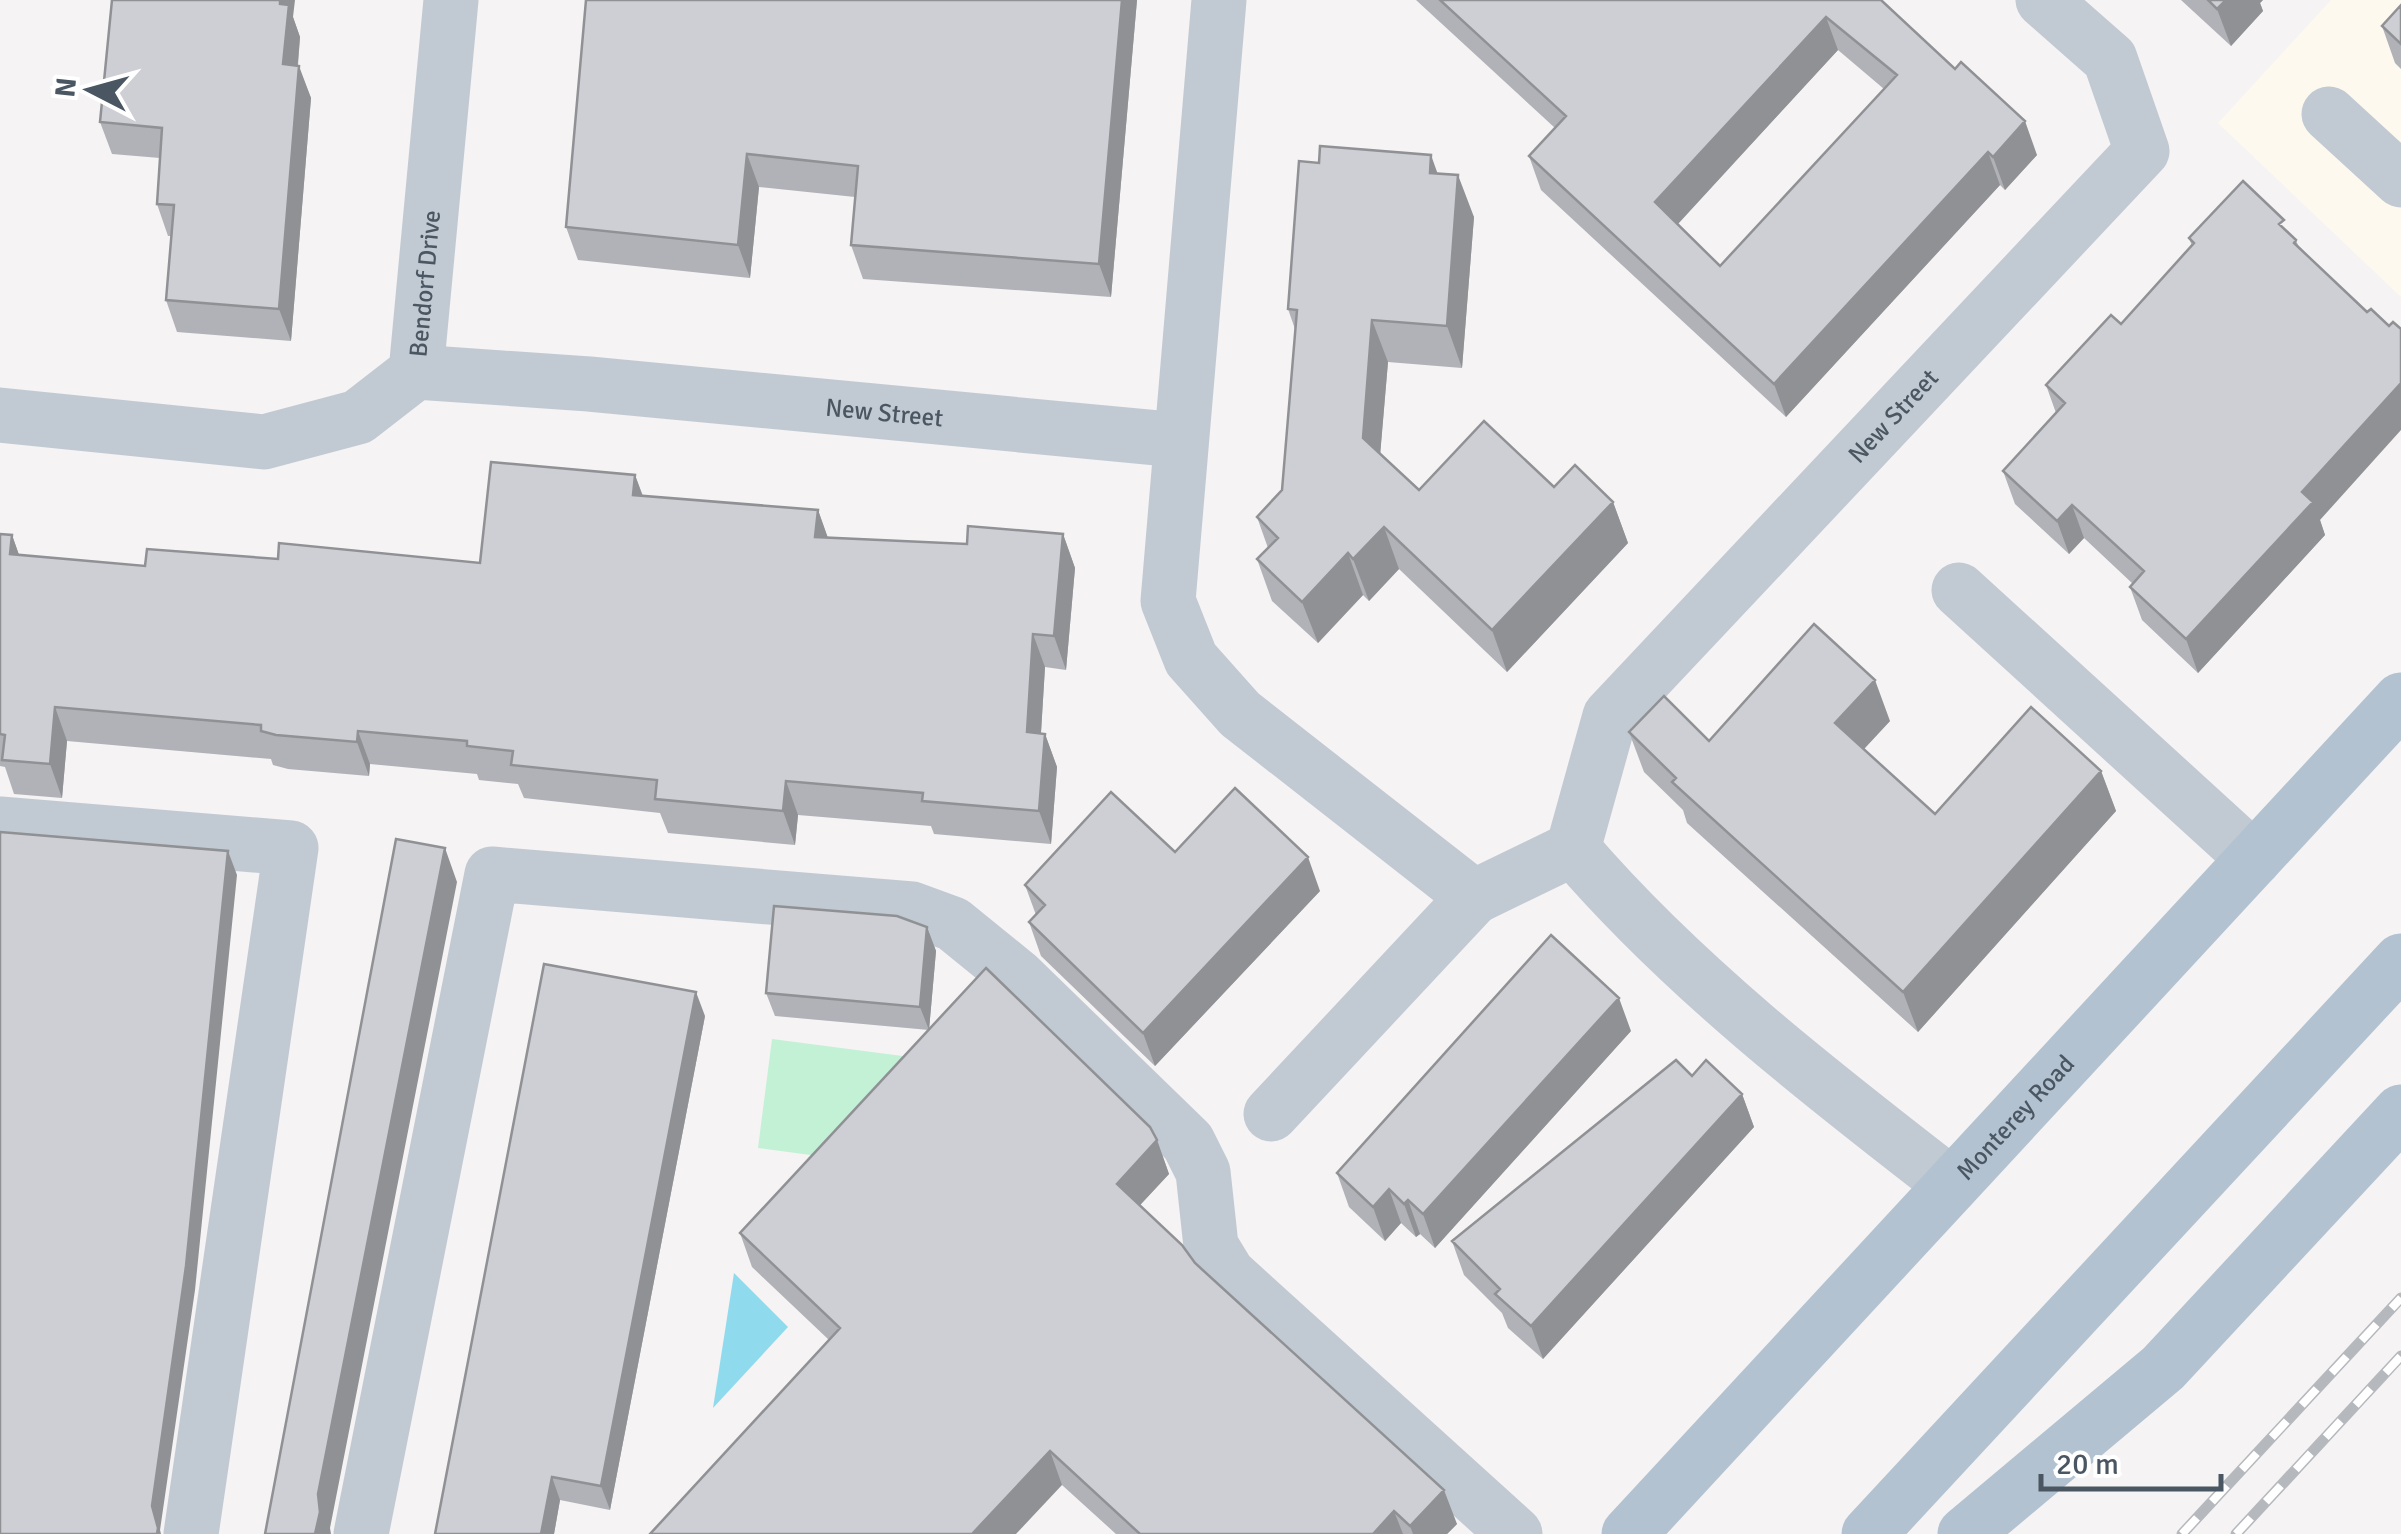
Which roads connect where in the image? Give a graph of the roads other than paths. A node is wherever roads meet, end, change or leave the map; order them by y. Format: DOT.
graph roads {
  1 [pos="451,0"];
  2 [pos="1219,0"];
  3 [pos="2043,0"];
  4 [pos="2329,114"];
  5 [pos="2401,180"];
  6 [pos="416,372"];
  7 [pos="0,415"];
  8 [pos="1179,440"];
  9 [pos="1959,590"];
  10 [pos="2401,700"];
  11 [pos="0,824"];
  12 [pos="1573,849"];
  13 [pos="2254,859"];
  14 [pos="1474,898"];
  15 [pos="2401,961"];
  16 [pos="2401,1112"];
  17 [pos="1271,1114"];
  18 [pos="1952,1186"];
  19 [pos="191,1534"];
  20 [pos="361,1534"];
  21 [pos="1515,1534"];
  22 [pos="1630,1534"];
  23 [pos="1868,1534"];
  24 [pos="1965,1534"];
  1 -- 6 [label="street, Bendorf Drive"];
  2 -- 8 [label="street"];
  3 -- 12 [label="street, New Street"];
  4 -- 5 [label="street"];
  6 -- 7 [label="street, Bendorf Drive"];
  6 -- 8 [label="street, New Street"];
  8 -- 14 [label="street"];
  9 -- 13 [label="street"];
  10 -- 13 [label="main road, Monterey Road"];
  11 -- 19 [label="street"];
  12 -- 14 [label="street"];
  12 -- 18 [label="street"];
  13 -- 18 [label="main road, Monterey Road"];
  14 -- 17 [label="street"];
  15 -- 23 [label="main road"];
  16 -- 24 [label="main road"];
  18 -- 22 [label="main road, Monterey Road"];
  20 -- 21 [label="street"];
}
